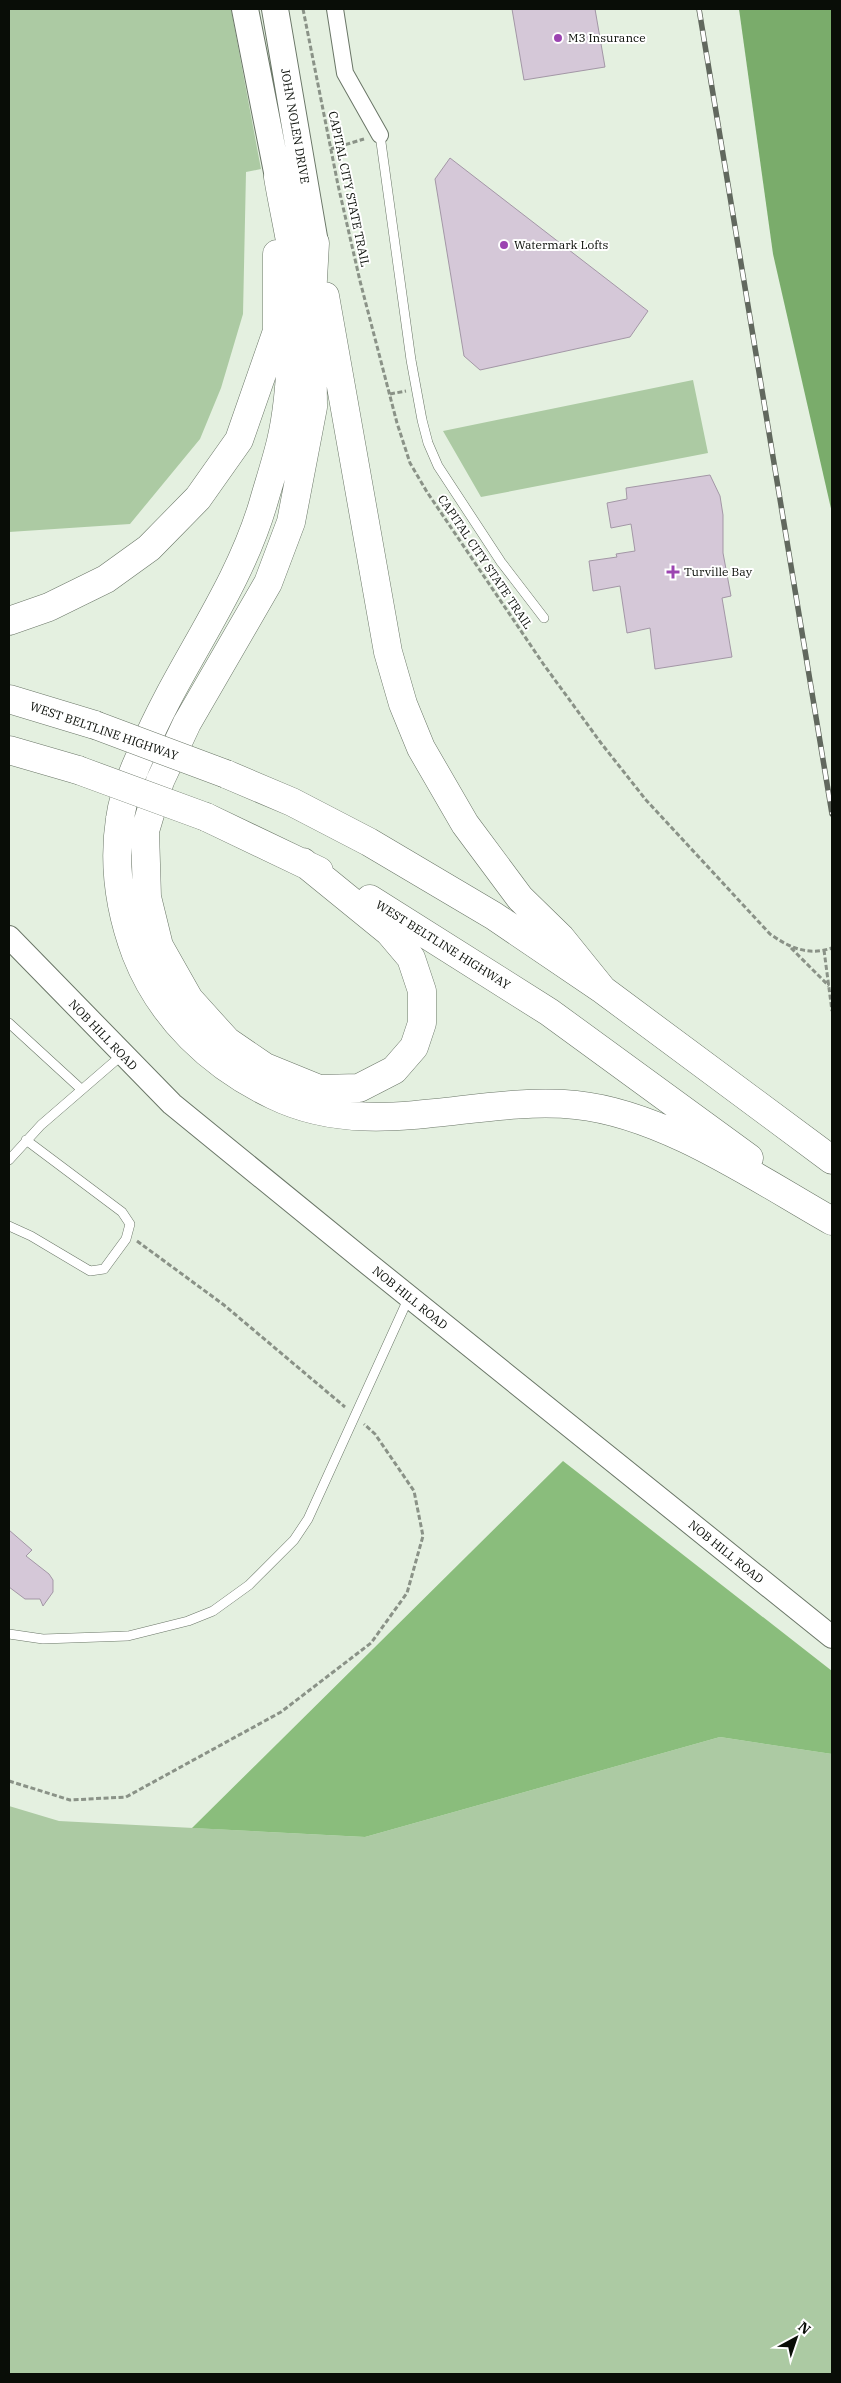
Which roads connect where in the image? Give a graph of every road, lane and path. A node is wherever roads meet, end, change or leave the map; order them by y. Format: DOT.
graph roads {
  1 [pos="246,9"];
  2 [pos="275,9"];
  3 [pos="304,9"];
  4 [pos="334,9"];
  5 [pos="380,135"];
  6 [pos="331,149"];
  7 [pos="278,177"];
  8 [pos="315,243"];
  9 [pos="544,618"];
  10 [pos="9,621"];
  11 [pos="9,699"];
  12 [pos="9,750"];
  13 [pos="303,862"];
  14 [pos="9,936"];
  15 [pos="789,947"];
  16 [pos="832,948"];
  17 [pos="824,950"];
  18 [pos="829,987"];
  19 [pos="603,990"];
  20 [pos="832,1011"];
  21 [pos="9,1023"];
  22 [pos="122,1054"];
  23 [pos="81,1089"];
  24 [pos="26,1140"];
  25 [pos="825,1155"];
  26 [pos="9,1160"];
  27 [pos="832,1220"];
  28 [pos="9,1226"];
  29 [pos="127,1233"];
  30 [pos="410,1297"];
  31 [pos="355,1416"];
  32 [pos="9,1634"];
  33 [pos="832,1637"];
  34 [pos="9,1781"];
  1 -- 7 [label="main road, JOHN NOLEN DRIVE"];
  2 -- 8 [label="main road, JOHN NOLEN DRIVE"];
  3 -- 6 [label="path, CAPITAL CITY STATE TRAIL"];
  4 -- 5 [label="street"];
  5 -- 6 [label="path"];
  5 -- 9 [label="lane"];
  6 -- 15 [label="path, CAPITAL CITY STATE TRAIL"];
  7 -- 10 [label="highway"];
  7 -- 27 [label="highway"];
  8 -- 13 [label="highway"];
  8 -- 19 [label="highway"];
  11 -- 19 [label="highway, WEST BELTLINE HIGHWAY, bridge"];
  12 -- 13 [label="highway, WEST BELTLINE HIGHWAY, bridge"];
  13 -- 27 [label="highway, WEST BELTLINE HIGHWAY"];
  14 -- 22 [label="street, NOB HILL ROAD"];
  15 -- 17 [label="path, CAPITAL CITY STATE TRAIL"];
  15 -- 18 [label="path"];
  16 -- 17 [label="path, CAPITAL CITY STATE TRAIL"];
  17 -- 18 [label="path"];
  18 -- 20 [label="path"];
  19 -- 25 [label="highway, WEST BELTLINE HIGHWAY"];
  21 -- 23 [label="lane"];
  22 -- 23 [label="lane"];
  22 -- 30 [label="street, NOB HILL ROAD"];
  23 -- 24 [label="lane"];
  24 -- 26 [label="lane"];
  24 -- 29 [label="lane"];
  28 -- 29 [label="lane"];
  29 -- 31 [label="path"];
  30 -- 31 [label="lane"];
  30 -- 33 [label="street, NOB HILL ROAD"];
  31 -- 32 [label="lane"];
  31 -- 34 [label="path"];
}
